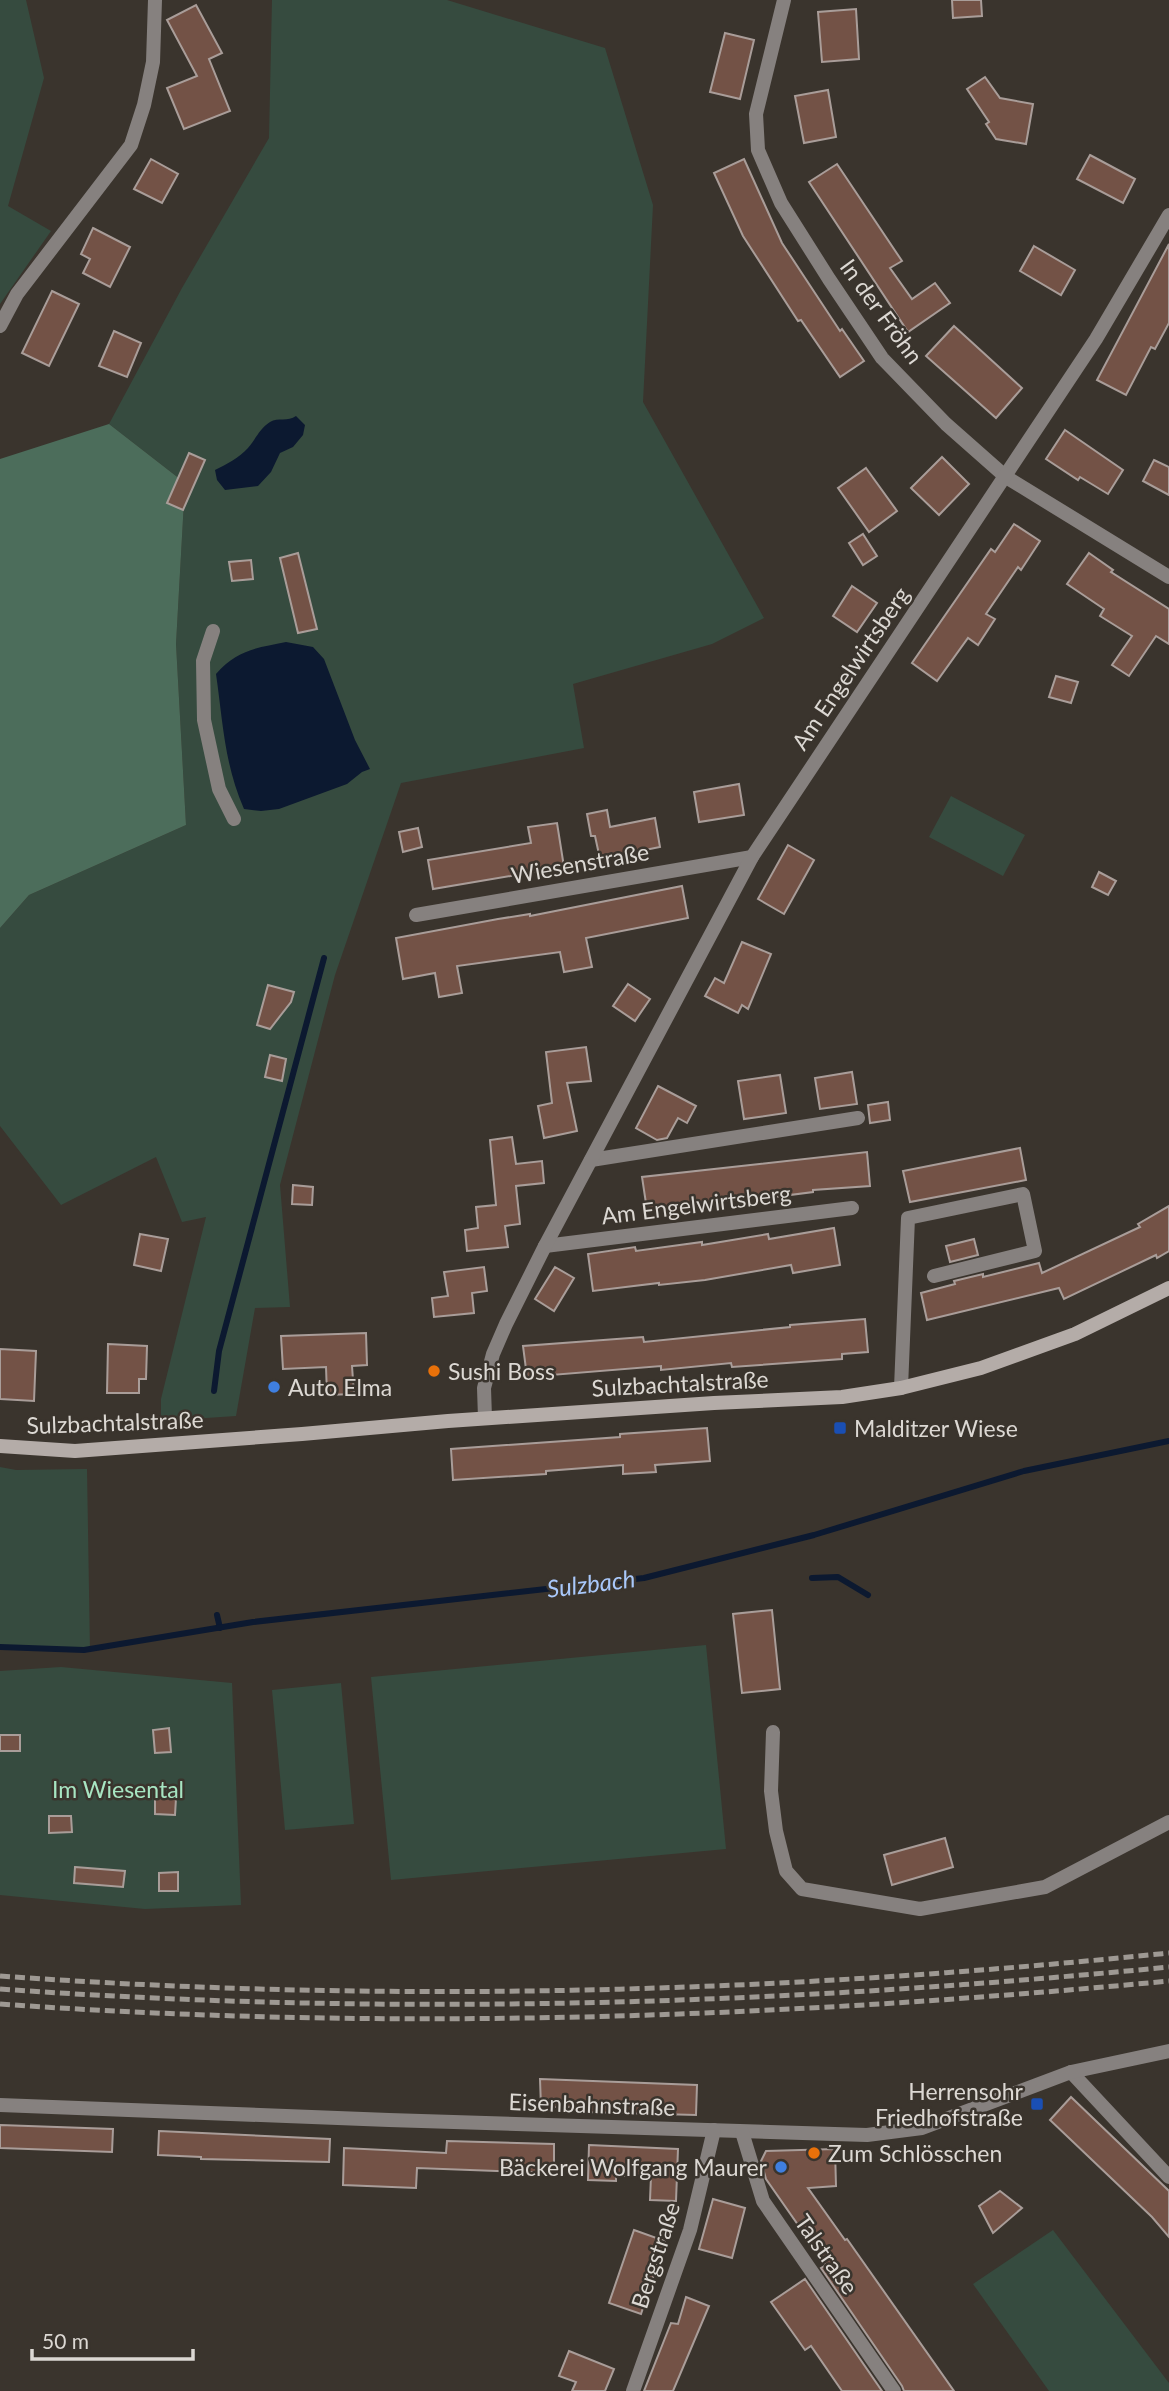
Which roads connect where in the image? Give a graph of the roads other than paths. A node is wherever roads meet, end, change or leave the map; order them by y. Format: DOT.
graph roads {
  1 [pos="155,0"];
  2 [pos="784,0"];
  3 [pos="1169,215"];
  4 [pos="0,326"];
  5 [pos="1006,477"];
  6 [pos="1169,577"];
  7 [pos="213,631"];
  8 [pos="234,819"];
  9 [pos="752,857"];
  10 [pos="416,915"];
  11 [pos="858,1118"];
  12 [pos="591,1160"];
  13 [pos="852,1208"];
  14 [pos="545,1246"];
  15 [pos="934,1276"];
  16 [pos="1169,1288"];
  17 [pos="901,1388"];
  18 [pos="485,1418"];
  19 [pos="0,1446"];
  20 [pos="773,1732"];
  21 [pos="1169,1822"];
  22 [pos="1169,2051"];
  23 [pos="1071,2072"];
  24 [pos="0,2105"];
  25 [pos="714,2130"];
  26 [pos="742,2132"];
  27 [pos="1169,2177"];
  28 [pos="633,2391"];
  29 [pos="894,2391"];
  1 -- 4 [label="street"];
  2 -- 5 [label="street, In der Fröhn"];
  3 -- 5 [label="street, Am Engelwirtsberg"];
  5 -- 6 [label="street, In der Fröhn"];
  5 -- 9 [label="street, Am Engelwirtsberg"];
  7 -- 8 [label="street"];
  9 -- 10 [label="street, Wiesenstraße"];
  9 -- 12 [label="street, Am Engelwirtsberg"];
  11 -- 12 [label="street"];
  12 -- 14 [label="street, Am Engelwirtsberg"];
  13 -- 14 [label="street, Am Engelwirtsberg"];
  14 -- 18 [label="street, Am Engelwirtsberg"];
  15 -- 17 [label="street"];
  16 -- 17 [label="main road, Sulzbachtalstraße"];
  17 -- 18 [label="main road, Sulzbachtalstraße"];
  18 -- 19 [label="main road, Sulzbachtalstraße"];
  20 -- 21 [label="street"];
  22 -- 23 [label="street, Eisenbahnstraße"];
  23 -- 26 [label="street, Eisenbahnstraße"];
  23 -- 27 [label="street"];
  24 -- 25 [label="street, Eisenbahnstraße"];
  25 -- 26 [label="street, Eisenbahnstraße"];
  25 -- 28 [label="street, Bergstraße"];
  26 -- 29 [label="street, Talstraße"];
}
